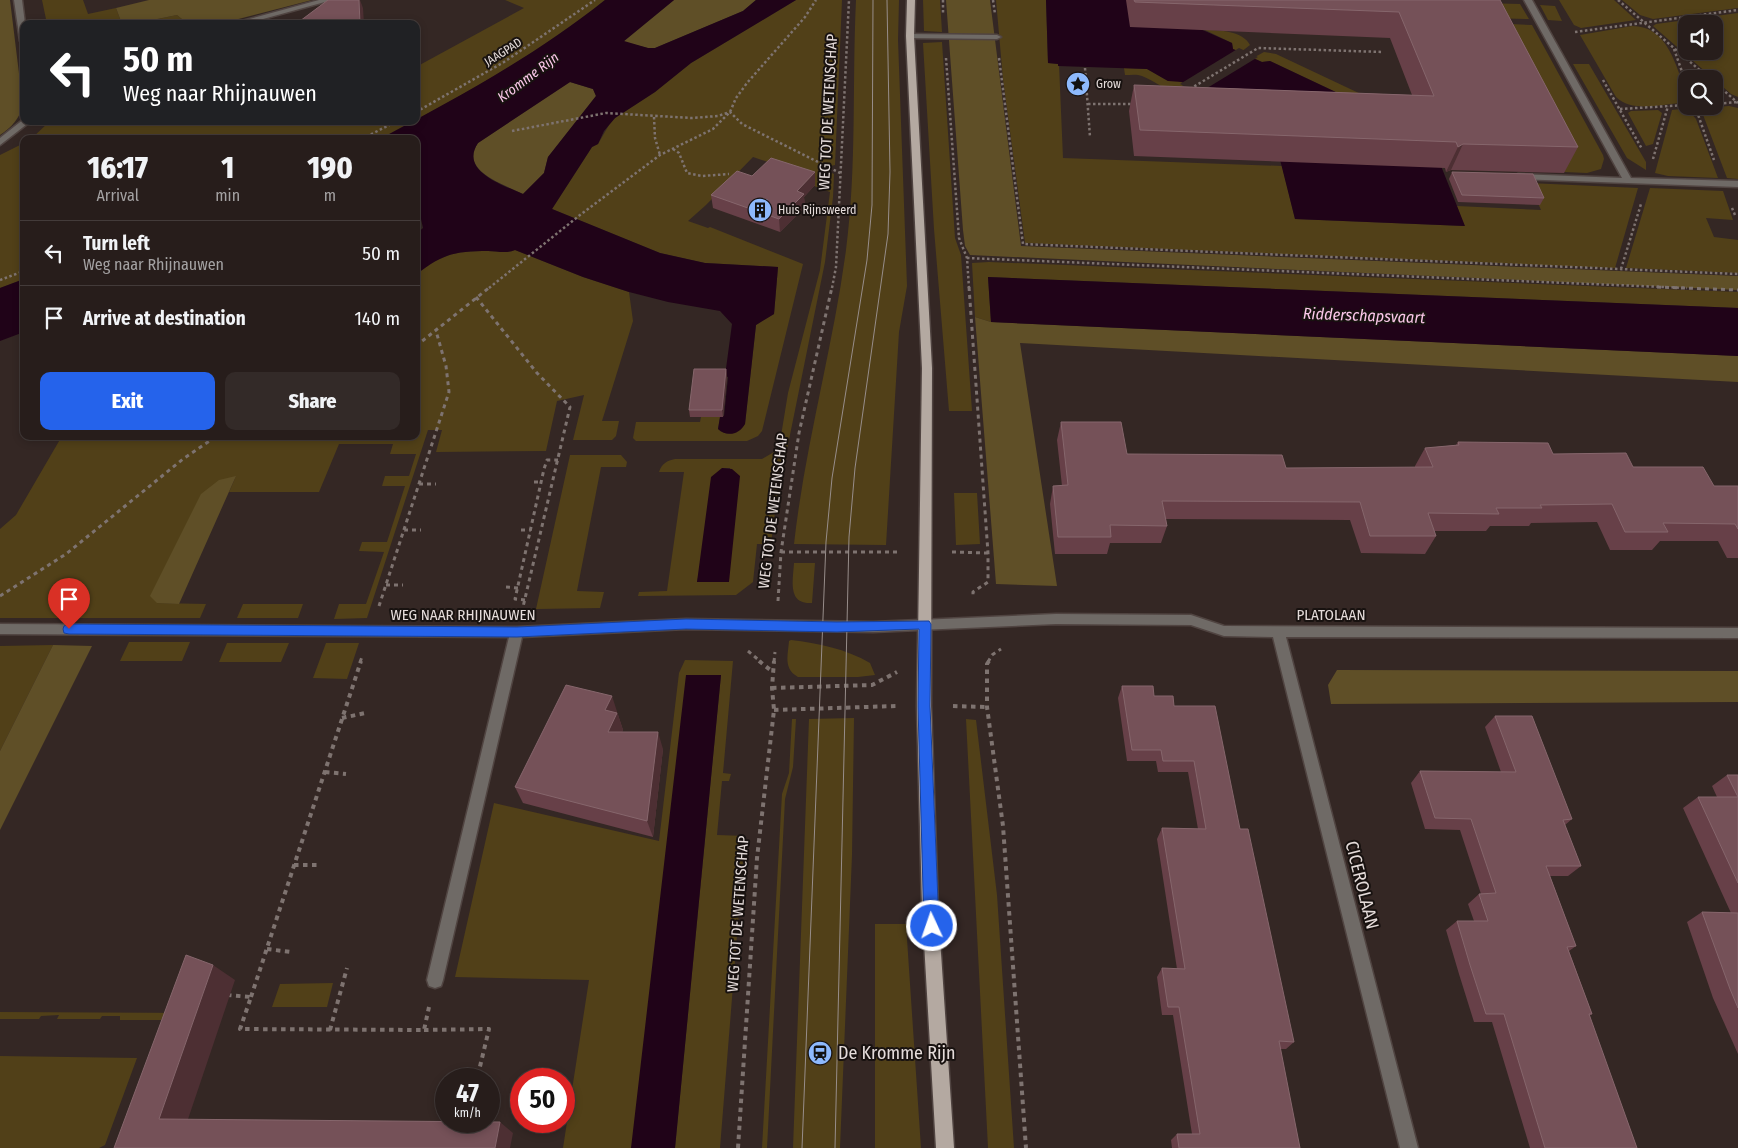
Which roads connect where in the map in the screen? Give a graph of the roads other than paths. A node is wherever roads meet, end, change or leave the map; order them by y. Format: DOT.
graph roads {
  1 [pos="18,0"];
  2 [pos="328,0"];
  3 [pos="911,0"];
  4 [pos="1528,0"];
  5 [pos="21,20"];
  6 [pos="250,20"];
  7 [pos="910,36"];
  8 [pos="997,37"];
  9 [pos="23,125"];
  10 [pos="0,142"];
  11 [pos="1510,177"];
  12 [pos="1628,180"];
  13 [pos="1738,184"];
  14 [pos="925,624"];
  15 [pos="0,629"];
  16 [pos="1278,631"];
  17 [pos="517,632"];
  18 [pos="1738,633"];
  19 [pos="436,980"];
  20 [pos="944,1148"];
  21 [pos="1409,1148"];
  1 -- 5 [label="street"];
  2 -- 6 [label="street"];
  3 -- 7 [label="main road"];
  4 -- 12 [label="street"];
  7 -- 8 [label="street"];
  7 -- 14 [label="main road"];
  9 -- 10 [label="street"];
  11 -- 12 [label="street"];
  12 -- 13 [label="street"];
  14 -- 16 [label="street, PLATOLAAN"];
  14 -- 17 [label="street, WEG NAAR RHIJNAUWEN"];
  14 -- 20 [label="main road"];
  15 -- 17 [label="street, WEG NAAR RHIJNAUWEN"];
  16 -- 18 [label="street, PLATOLAAN"];
  16 -- 21 [label="street, CICEROLAAN"];
  17 -- 19 [label="street"];
}
